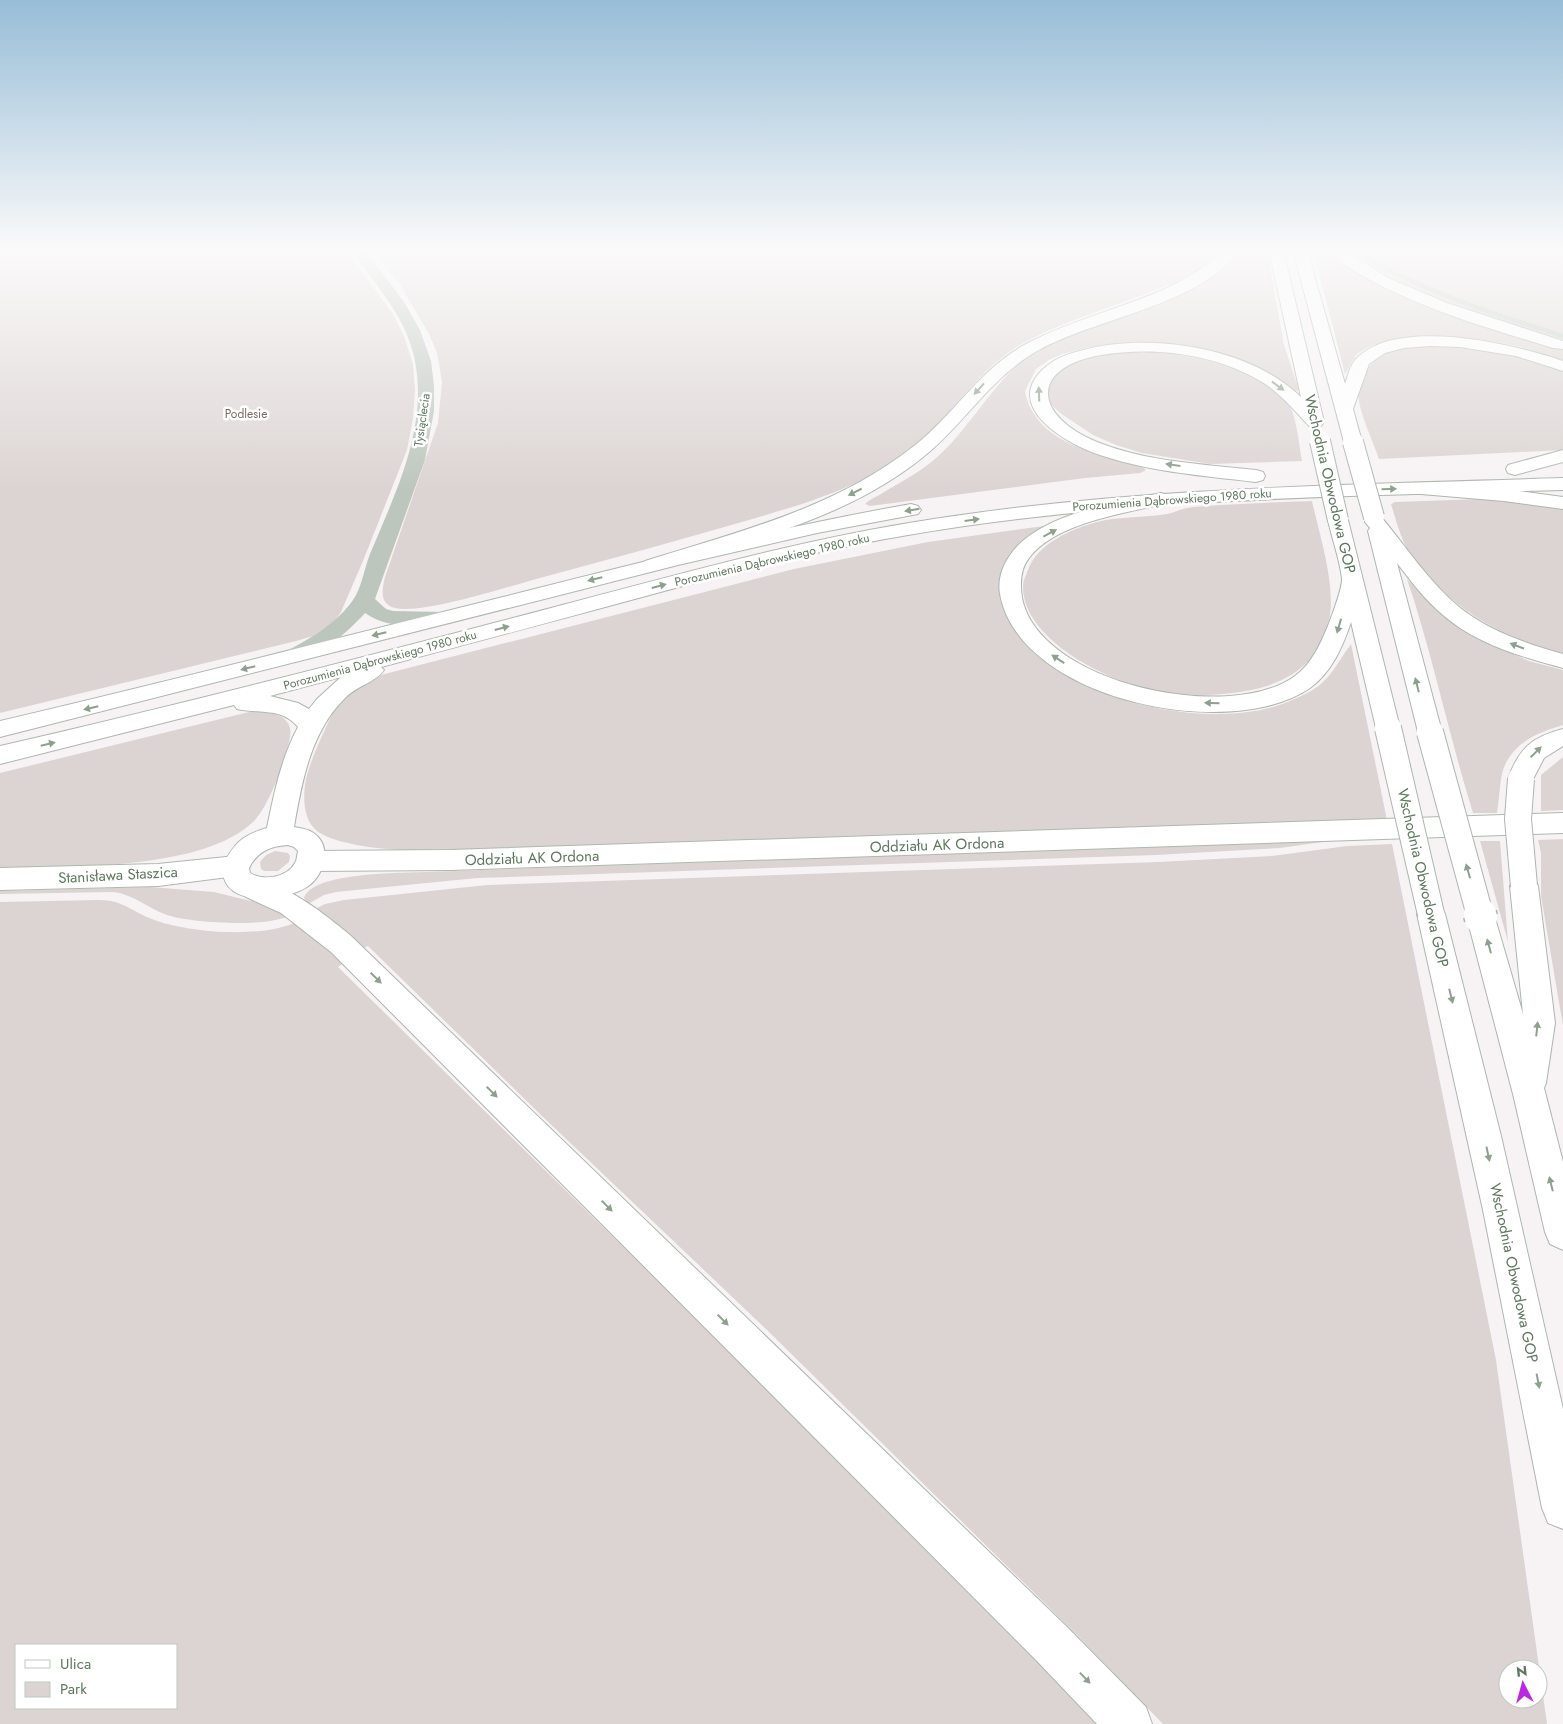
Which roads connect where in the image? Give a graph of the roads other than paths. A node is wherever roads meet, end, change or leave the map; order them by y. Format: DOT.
graph roads {
  1 [pos="412,330"];
  2 [pos="1069,330"];
  3 [pos="1294,330"];
  4 [pos="1322,330"];
  5 [pos="1518,330"];
  6 [pos="1563,346"];
  7 [pos="1563,366"];
  8 [pos="1344,409"];
  9 [pos="1315,422"];
  10 [pos="1563,456"];
  11 [pos="1563,468"];
  12 [pos="1515,469"];
  13 [pos="1256,476"];
  14 [pos="1563,484"];
  15 [pos="1416,488"];
  16 [pos="1159,490"];
  17 [pos="1003,497"];
  18 [pos="966,502"];
  19 [pos="1563,503"];
  20 [pos="929,507"];
  21 [pos="1375,520"];
  22 [pos="652,565"];
  23 [pos="1353,579"];
  24 [pos="364,600"];
  25 [pos="444,618"];
  26 [pos="404,653"];
  27 [pos="295,656"];
  28 [pos="1563,661"];
  29 [pos="216,702"];
  30 [pos="310,726"];
  31 [pos="0,729"];
  32 [pos="1563,737"];
  33 [pos="0,755"];
  34 [pos="1563,823"];
  35 [pos="279,835"];
  36 [pos="311,861"];
  37 [pos="246,878"];
  38 [pos="0,879"];
  39 [pos="1529,1094"];
  40 [pos="1563,1232"];
  41 [pos="1563,1508"];
  42 [pos="1129,1724"];
  1 -- 24 [label="street, Tysiąclecia"];
  2 -- 22 [label="main road, one-way"];
  3 -- 9 [label="main road, Wschodnia Obwodowa GOP"];
  4 -- 8 [label="main road, Wschodnia Obwodowa GOP"];
  5 -- 6 [label="main road"];
  7 -- 8 [label="main road"];
  8 -- 21 [label="main road, Wschodnia Obwodowa GOP, bridge"];
  13 -- 9 [label="main road, one-way"];
  9 -- 23 [label="main road, Wschodnia Obwodowa GOP, bridge"];
  10 -- 12 [label="main road"];
  11 -- 12 [label="main road, Porozumienia Dąbrowskiego 1980 roku"];
  12 -- 13 [label="main road, Porozumienia Dąbrowskiego 1980 roku"];
  13 -- 16 [label="main road, Porozumienia Dąbrowskiego 1980 roku"];
  14 -- 15 [label="main road, Porozumienia Dąbrowskiego 1980 roku"];
  16 -- 15 [label="main road, Porozumienia Dąbrowskiego 1980 roku, one-way"];
  15 -- 19 [label="main road"];
  23 -- 16 [label="main road, one-way"];
  26 -- 16 [label="main road, Porozumienia Dąbrowskiego 1980 roku, one-way"];
  17 -- 18 [label="main road"];
  20 -- 22 [label="main road, Porozumienia Dąbrowskiego 1980 roku, one-way"];
  28 -- 21 [label="main road, one-way"];
  39 -- 21 [label="main road, Wschodnia Obwodowa GOP, one-way, bridge"];
  22 -- 25 [label="main road, Porozumienia Dąbrowskiego 1980 roku, one-way"];
  23 -- 41 [label="main road, Wschodnia Obwodowa GOP, one-way, bridge"];
  24 -- 25 [label="street"];
  24 -- 27 [label="street, Tysiąclecia"];
  25 -- 27 [label="main road, Porozumienia Dąbrowskiego 1980 roku, one-way"];
  26 -- 29 [label="main road, Porozumienia Dąbrowskiego 1980 roku"];
  26 -- 30 [label="main road"];
  27 -- 31 [label="main road, Porozumienia Dąbrowskiego 1980 roku, one-way"];
  29 -- 30 [label="main road"];
  33 -- 29 [label="main road, Porozumienia Dąbrowskiego 1980 roku, one-way"];
  30 -- 35 [label="main road"];
  39 -- 32 [label="main road, one-way, bridge"];
  34 -- 36 [label="main road, Oddziału AK Ordona"];
  35 -- 36 [label="main road"];
  35 -- 37 [label="main road"];
  36 -- 37 [label="main road"];
  37 -- 38 [label="main road, Stanisława Staszica"];
  37 -- 42 [label="main road, one-way"];
  40 -- 39 [label="main road, Wschodnia Obwodowa GOP, one-way"];
}
